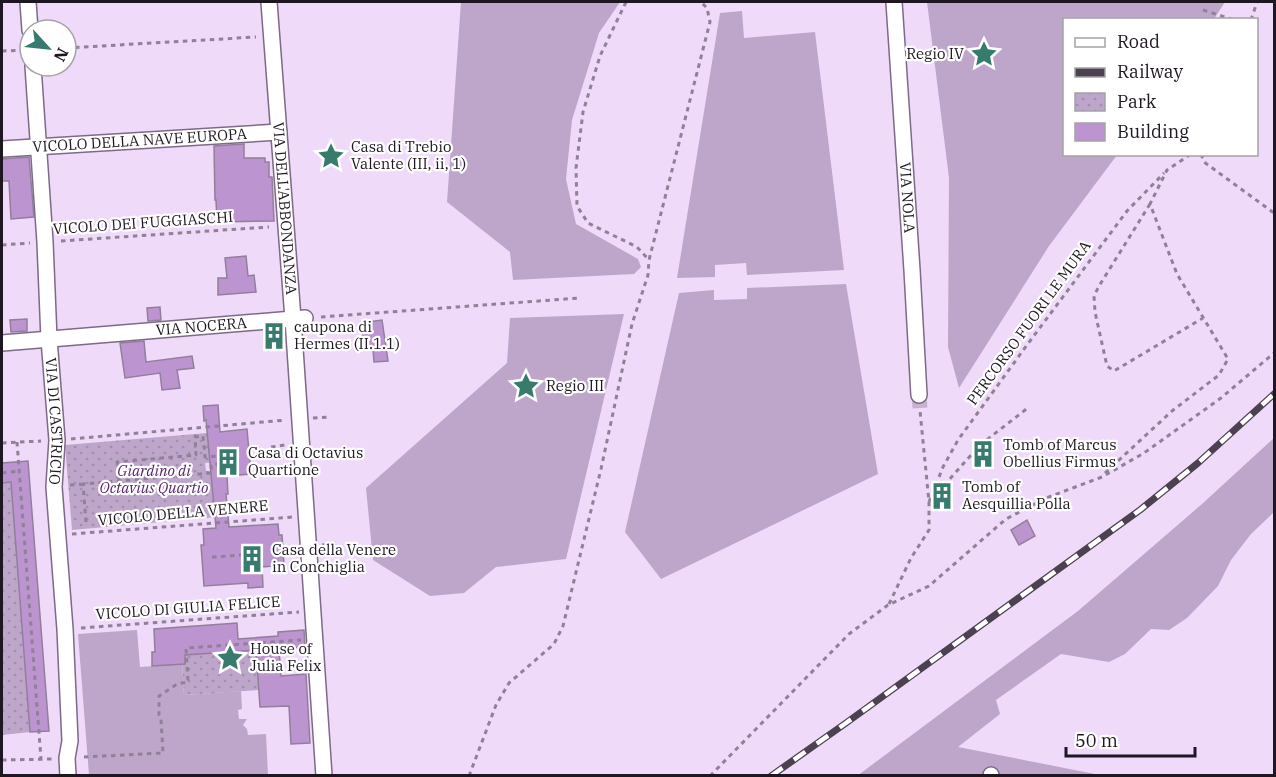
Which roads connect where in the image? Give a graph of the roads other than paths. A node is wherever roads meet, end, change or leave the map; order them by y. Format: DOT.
graph roads {
  1 [pos="28,2"];
  2 [pos="269,2"];
  3 [pos="894,2"];
  4 [pos="29,18"];
  5 [pos="34,78"];
  6 [pos="279,132"];
  7 [pos="39,146"];
  8 [pos="2,149"];
  9 [pos="299,319"];
  10 [pos="49,339"];
  11 [pos="2,343"];
  12 [pos="919,401"];
  13 [pos="68,776"];
  14 [pos="324,776"];
  1 -- 4 [label="street"];
  2 -- 6 [label="street, VIA DELL'ABBONDANZA"];
  3 -- 12 [label="street, VIA NOLA"];
  5 -- 7 [label="street, VIA DI CASTRICIO"];
  6 -- 7 [label="street, VICOLO DELLA NAVE EUROPA"];
  6 -- 9 [label="street, VIA DELL'ABBONDANZA"];
  7 -- 8 [label="street, VICOLO DELLA NAVE EUROPA"];
  7 -- 10 [label="street, VIA DI CASTRICIO"];
  9 -- 10 [label="street, VIA NOCERA"];
  9 -- 14 [label="street, VIA DELL'ABBONDANZA"];
  10 -- 11 [label="street, VIA NOCERA"];
  10 -- 13 [label="street, VIA DI CASTRICIO"];
}
